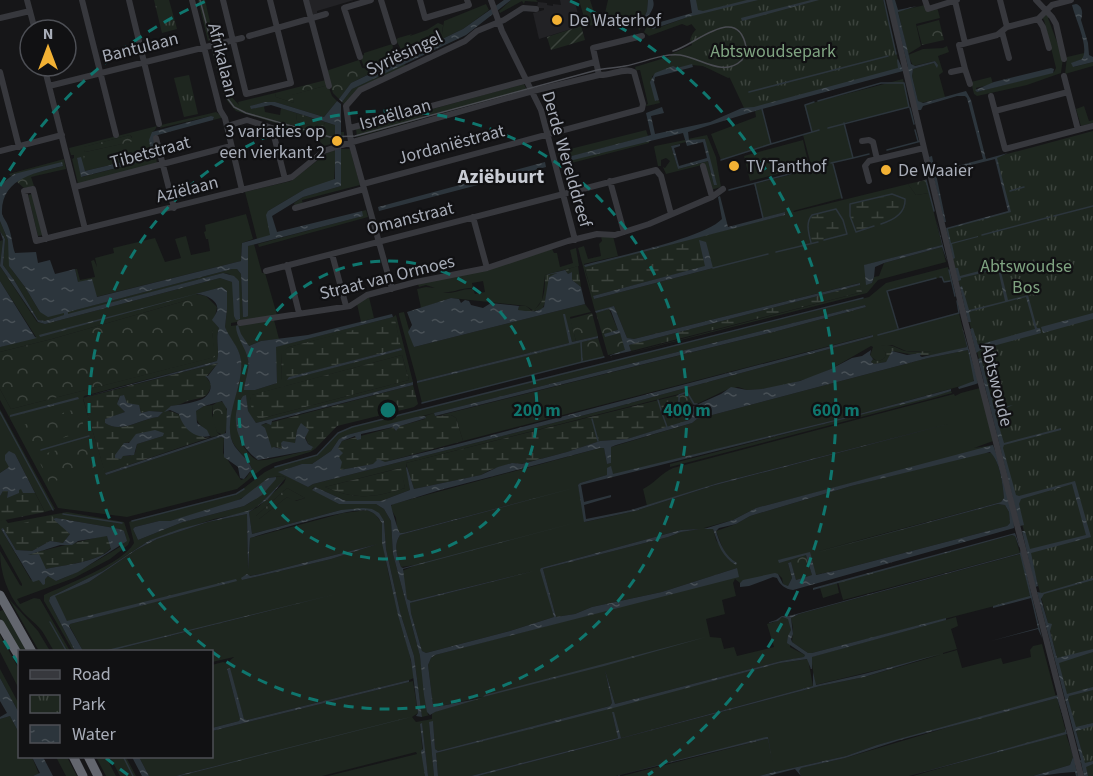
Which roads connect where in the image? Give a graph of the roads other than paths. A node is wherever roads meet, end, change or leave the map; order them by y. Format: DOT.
graph roads {
  1 [pos="29,0"];
  2 [pos="82,0"];
  3 [pos="129,0"];
  4 [pos="192,0"];
  5 [pos="223,0"];
  6 [pos="270,0"];
  7 [pos="306,0"];
  8 [pos="370,0"];
  9 [pos="381,0"];
  10 [pos="420,0"];
  11 [pos="491,0"];
  12 [pos="889,0"];
  13 [pos="925,0"];
  14 [pos="956,0"];
  15 [pos="1000,0"];
  16 [pos="1036,0"];
  17 [pos="1071,0"];
  18 [pos="468,3"];
  19 [pos="536,9"];
  20 [pos="30,11"];
  21 [pos="1046,11"];
  22 [pos="326,14"];
  23 [pos="0,18"];
  24 [pos="32,18"];
  25 [pos="1038,19"];
  26 [pos="311,20"];
  27 [pos="498,22"];
  28 [pos="278,28"];
  29 [pos="1004,29"];
  30 [pos="642,36"];
  31 [pos="232,40"];
  32 [pos="394,42"];
  33 [pos="962,44"];
  34 [pos="204,47"];
  35 [pos="1049,48"];
  36 [pos="360,57"];
  37 [pos="1009,57"];
  38 [pos="1065,59"];
  39 [pos="144,61"];
  40 [pos="595,62"];
  41 [pos="965,69"];
  42 [pos="632,70"];
  43 [pos="0,72"];
  44 [pos="951,72"];
  45 [pos="100,73"];
  46 [pos="599,75"];
  47 [pos="1064,76"];
  48 [pos="47,78"];
  49 [pos="526,80"];
  50 [pos="970,84"];
  51 [pos="49,86"];
  52 [pos="329,86"];
  53 [pos="532,91"];
  54 [pos="1068,92"];
  55 [pos="991,96"];
  56 [pos="9,106"];
  57 [pos="0,109"];
  58 [pos="995,111"];
  59 [pos="159,124"];
  60 [pos="227,126"];
  61 [pos="1093,126"];
  62 [pos="350,128"];
  63 [pos="1078,130"];
  64 [pos="548,134"];
  65 [pos="62,135"];
  66 [pos="116,135"];
  67 [pos="156,138"];
  68 [pos="862,141"];
  69 [pos="351,142"];
  70 [pos="923,144"];
  71 [pos="19,147"];
  72 [pos="231,147"];
  73 [pos="0,152"];
  74 [pos="877,159"];
  75 [pos="163,165"];
  76 [pos="703,166"];
  77 [pos="285,179"];
  78 [pos="610,181"];
  79 [pos="869,181"];
  80 [pos="363,186"];
  81 [pos="75,187"];
  82 [pos="723,189"];
  83 [pos="242,190"];
  84 [pos="562,193"];
  85 [pos="712,197"];
  86 [pos="174,208"];
  87 [pos="295,208"];
  88 [pos="671,214"];
  89 [pos="473,217"];
  90 [pos="86,230"];
  91 [pos="624,232"];
  92 [pos="46,239"];
  93 [pos="575,240"];
  94 [pos="379,241"];
  95 [pos="332,254"];
  96 [pos="287,265"];
  97 [pos="487,268"];
  98 [pos="266,271"];
  99 [pos="392,289"];
  100 [pos="346,306"];
  101 [pos="299,313"];
  102 [pos="240,323"];
  103 [pos="0,595"];
  104 [pos="0,624"];
  105 [pos="31,650"];
  106 [pos="18,655"];
  107 [pos="74,758"];
  108 [pos="89,758"];
  109 [pos="83,776"];
  110 [pos="98,776"];
  111 [pos="1081,776"];
  1 -- 20 [label="street"];
  2 -- 45 [label="street"];
  3 -- 39 [label="street"];
  4 -- 34 [label="street, Afrikalaan"];
  5 -- 31 [label="street"];
  6 -- 28 [label="street"];
  7 -- 26 [label="street"];
  8 -- 36 [label="street"];
  9 -- 32 [label="street"];
  10 -- 18 [label="street"];
  11 -- 27 [label="street, Derde Werelddreef"];
  12 -- 70 [label="street, Abtswoude"];
  13 -- 14 [label="street"];
  14 -- 33 [label="street"];
  15 -- 29 [label="street"];
  16 -- 21 [label="street"];
  17 -- 21 [label="street"];
  19 -- 27 [label="street"];
  20 -- 23 [label="street"];
  20 -- 24 [label="street"];
  21 -- 25 [label="street"];
  21 -- 38 [label="street"];
  22 -- 26 [label="street, Bantulaan"];
  25 -- 29 [label="street"];
  25 -- 35 [label="street"];
  26 -- 28 [label="street, Bantulaan"];
  26 -- 52 [label="street"];
  27 -- 49 [label="street, Derde Werelddreef"];
  27 -- 62 [label="street, Syriësingel"];
  28 -- 31 [label="street, Bantulaan"];
  28 -- 31 [label="street"];
  29 -- 33 [label="street"];
  29 -- 37 [label="street"];
  30 -- 40 [label="street"];
  31 -- 34 [label="street, Bantulaan"];
  33 -- 41 [label="street"];
  34 -- 39 [label="street, Bantulaan"];
  34 -- 60 [label="street, Afrikalaan"];
  39 -- 45 [label="street, Bantulaan"];
  39 -- 59 [label="street"];
  40 -- 46 [label="street"];
  40 -- 49 [label="street, Israëllaan"];
  41 -- 44 [label="street"];
  41 -- 50 [label="street"];
  42 -- 46 [label="street, Israëllaan"];
  42 -- 64 [label="street, Jordaniëstraat"];
  43 -- 56 [label="street"];
  45 -- 51 [label="street, Bantulaan"];
  45 -- 66 [label="street"];
  46 -- 53 [label="street, Israëllaan"];
  47 -- 54 [label="street"];
  48 -- 51 [label="street"];
  49 -- 53 [label="street, Derde Werelddreef"];
  49 -- 62 [label="street, Israëllaan"];
  51 -- 65 [label="street"];
  53 -- 64 [label="street, Derde Werelddreef"];
  53 -- 69 [label="street, Israëllaan"];
  54 -- 58 [label="street"];
  54 -- 63 [label="street"];
  55 -- 58 [label="street"];
  56 -- 57 [label="street"];
  56 -- 71 [label="street"];
  58 -- 63 [label="street"];
  60 -- 72 [label="street, Afrikalaan"];
  60 -- 77 [label="street"];
  61 -- 63 [label="street"];
  62 -- 69 [label="street, Israëllaan"];
  64 -- 80 [label="street, Jordaniëstraat"];
  64 -- 84 [label="street, Derde Werelddreef"];
  65 -- 71 [label="street"];
  65 -- 81 [label="street"];
  67 -- 75 [label="street"];
  68 -- 74 [label="street"];
  69 -- 77 [label="street, Aziëlaan"];
  69 -- 80 [label="street"];
  70 -- 74 [label="street"];
  70 -- 111 [label="street, Abtswoude"];
  71 -- 73 [label="street"];
  72 -- 75 [label="street, Tibetstraat"];
  72 -- 83 [label="street, Afrikalaan"];
  74 -- 79 [label="street"];
  75 -- 81 [label="street, Tibetstraat"];
  75 -- 86 [label="street"];
  76 -- 85 [label="street"];
  77 -- 83 [label="street, Aziëlaan"];
  78 -- 84 [label="street, Omanstraat"];
  78 -- 88 [label="street, Omanstraat"];
  78 -- 91 [label="street"];
  80 -- 87 [label="street, Jordaniëstraat"];
  80 -- 94 [label="street"];
  81 -- 90 [label="street"];
  82 -- 85 [label="street, Straat van Ormoes"];
  83 -- 86 [label="street, Aziëlaan"];
  84 -- 89 [label="street, Omanstraat"];
  84 -- 93 [label="street, Derde Werelddreef"];
  85 -- 88 [label="street, Straat van Ormoes"];
  86 -- 90 [label="street, Aziëlaan"];
  88 -- 91 [label="street, Straat van Ormoes"];
  89 -- 94 [label="street, Omanstraat"];
  89 -- 97 [label="street"];
  90 -- 92 [label="street, Aziëlaan"];
  91 -- 93 [label="street, Straat van Ormoes"];
  92 -- 92 [label="street"];
  93 -- 97 [label="street, Straat van Ormoes"];
  94 -- 95 [label="street, Omanstraat"];
  94 -- 99 [label="street"];
  95 -- 96 [label="street, Omanstraat"];
  95 -- 100 [label="street"];
  96 -- 98 [label="street, Omanstraat"];
  96 -- 101 [label="street"];
  97 -- 99 [label="street, Straat van Ormoes"];
  99 -- 100 [label="street, Straat van Ormoes"];
  100 -- 101 [label="street, Straat van Ormoes"];
  101 -- 102 [label="street, Straat van Ormoes"];
  103 -- 105 [label="highway"];
  104 -- 106 [label="highway"];
  107 -- 109 [label="highway"];
  108 -- 110 [label="highway"];
}
